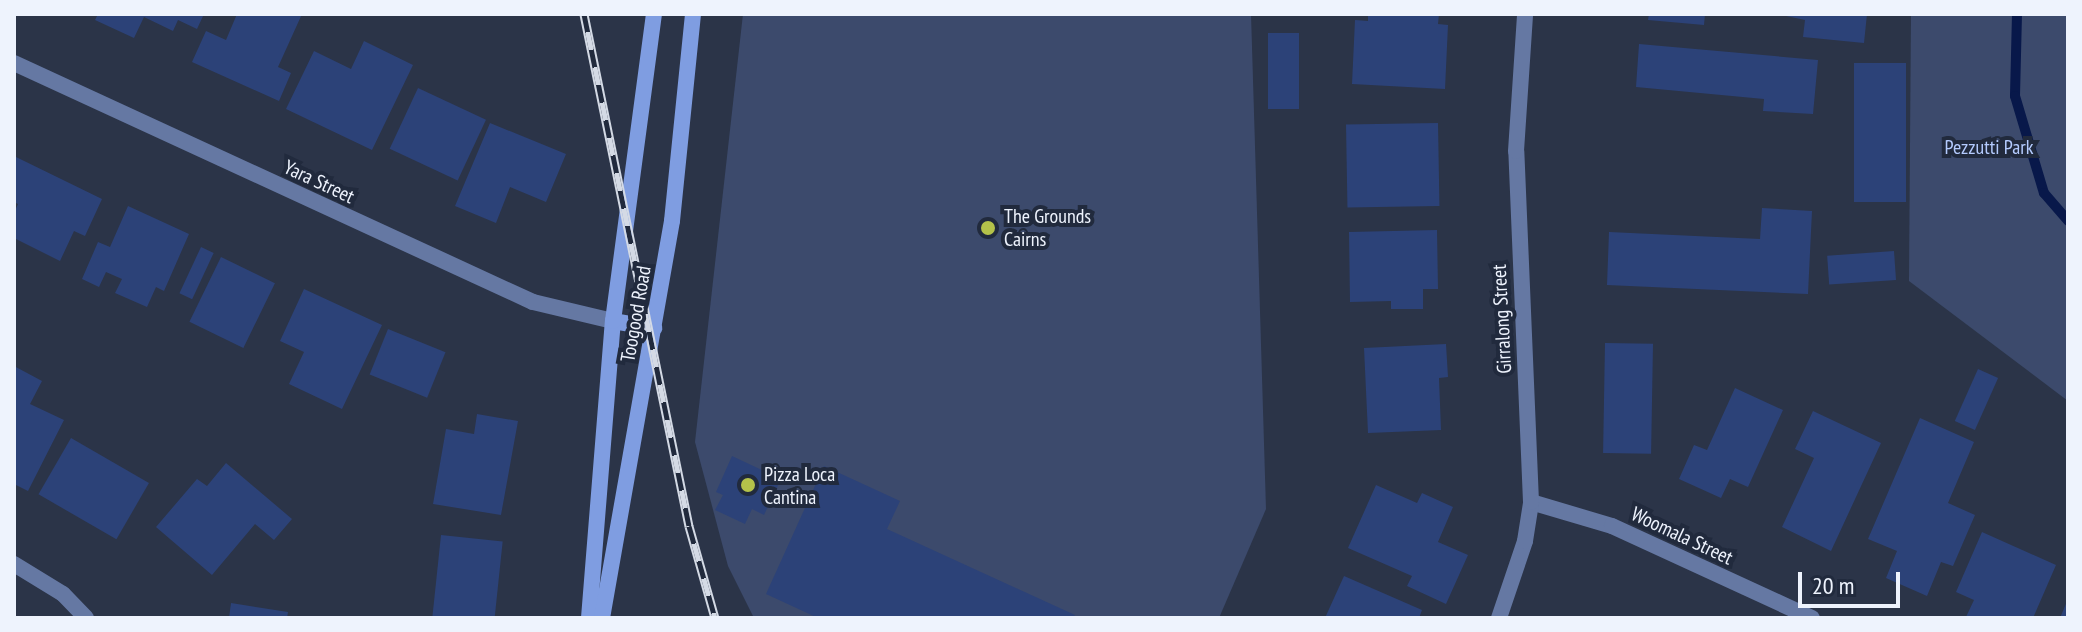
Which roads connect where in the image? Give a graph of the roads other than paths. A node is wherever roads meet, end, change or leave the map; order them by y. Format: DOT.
graph roads {
  1 [pos="654,14"];
  2 [pos="693,14"];
  3 [pos="1525,14"];
  4 [pos="14,63"];
  5 [pos="613,321"];
  6 [pos="654,328"];
  7 [pos="1531,502"];
  8 [pos="14,564"];
  9 [pos="86,618"];
  10 [pos="589,618"];
  11 [pos="602,618"];
  12 [pos="1499,618"];
  13 [pos="1812,618"];
  1 -- 5 [label="street, Toogood Road"];
  2 -- 6 [label="street, Toogood Road"];
  3 -- 7 [label="street, Girralong Street"];
  4 -- 5 [label="street, Yara Street"];
  5 -- 6 [label="street"];
  5 -- 10 [label="street, Toogood Road"];
  6 -- 11 [label="street, Toogood Road"];
  7 -- 12 [label="street, Girralong Street"];
  7 -- 13 [label="street, Woomala Street"];
  8 -- 9 [label="street"];
}
